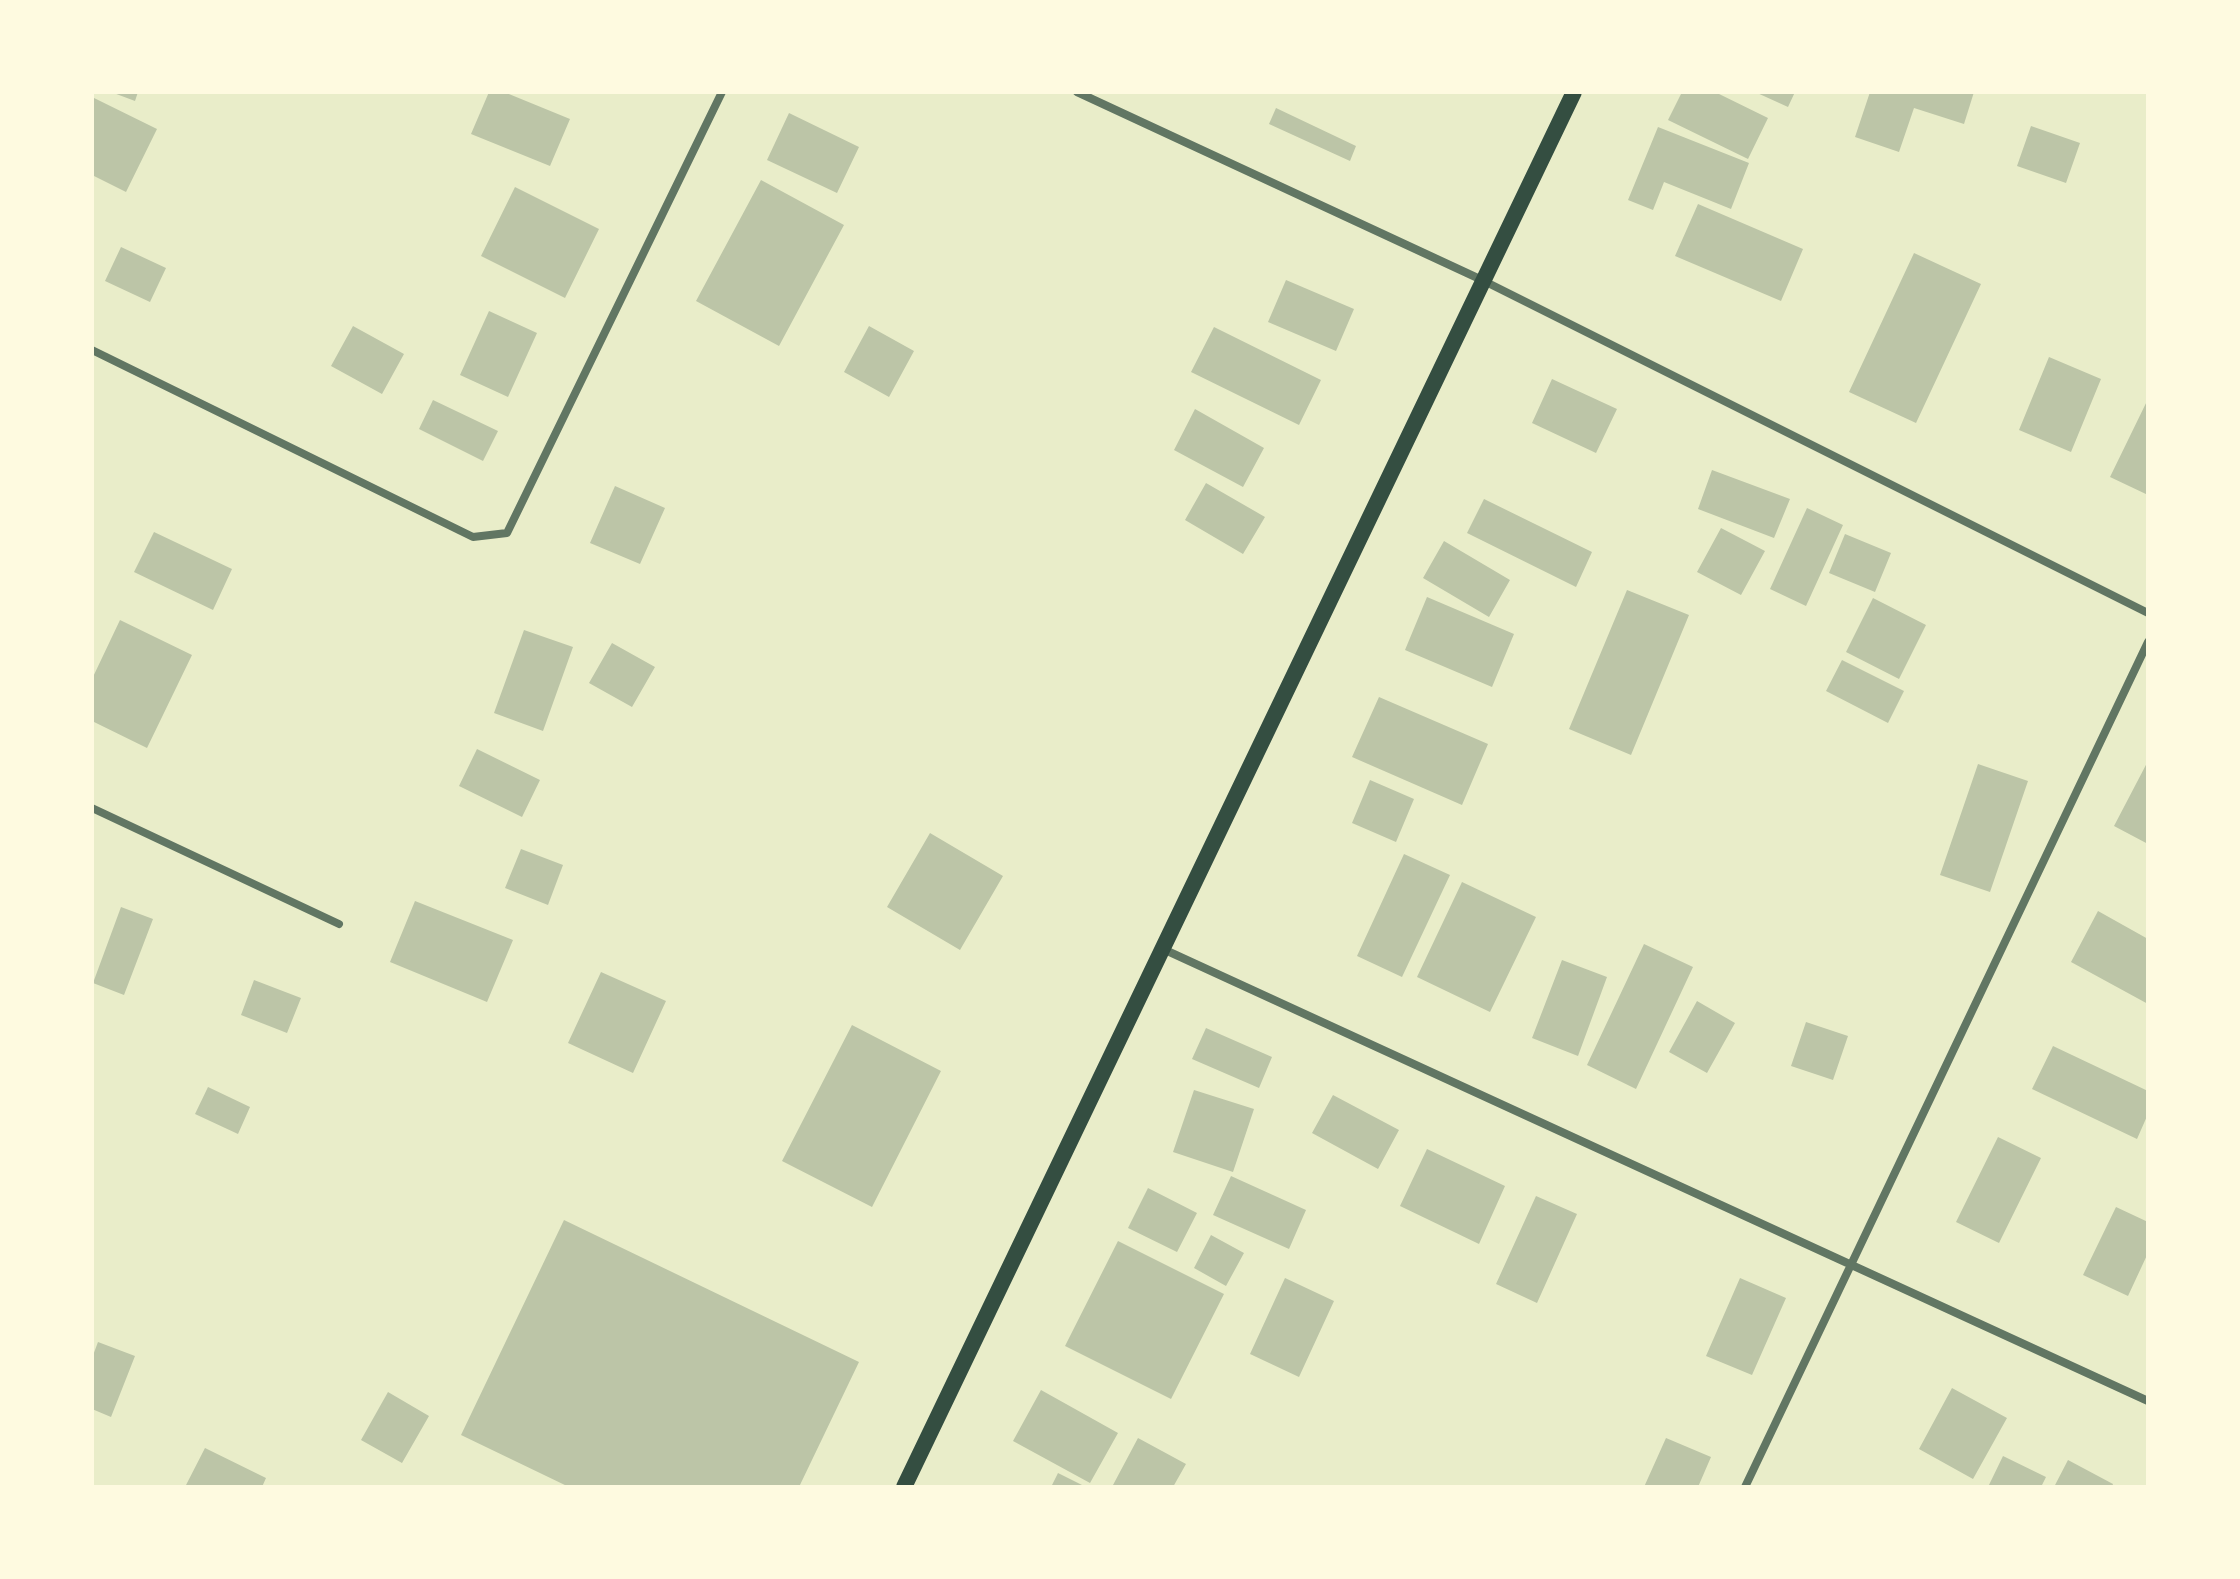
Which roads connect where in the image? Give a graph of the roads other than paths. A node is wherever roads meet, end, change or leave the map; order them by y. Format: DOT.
graph roads {
  1 [pos="722,92"];
  2 [pos="1077,92"];
  3 [pos="1574,92"];
  4 [pos="1482,280"];
  5 [pos="92,350"];
  6 [pos="2148,613"];
  7 [pos="2148,642"];
  8 [pos="92,808"];
  9 [pos="339,924"];
  10 [pos="1163,949"];
  11 [pos="1851,1262"];
  12 [pos="2148,1401"];
  13 [pos="904,1487"];
  14 [pos="1745,1487"];
  1 -- 5 [label="street"];
  2 -- 4 [label="street"];
  3 -- 4 [label="main road"];
  4 -- 6 [label="street"];
  4 -- 10 [label="main road"];
  7 -- 11 [label="street"];
  8 -- 9 [label="street"];
  10 -- 11 [label="street"];
  10 -- 13 [label="main road"];
  11 -- 12 [label="street"];
  11 -- 14 [label="street"];
}
